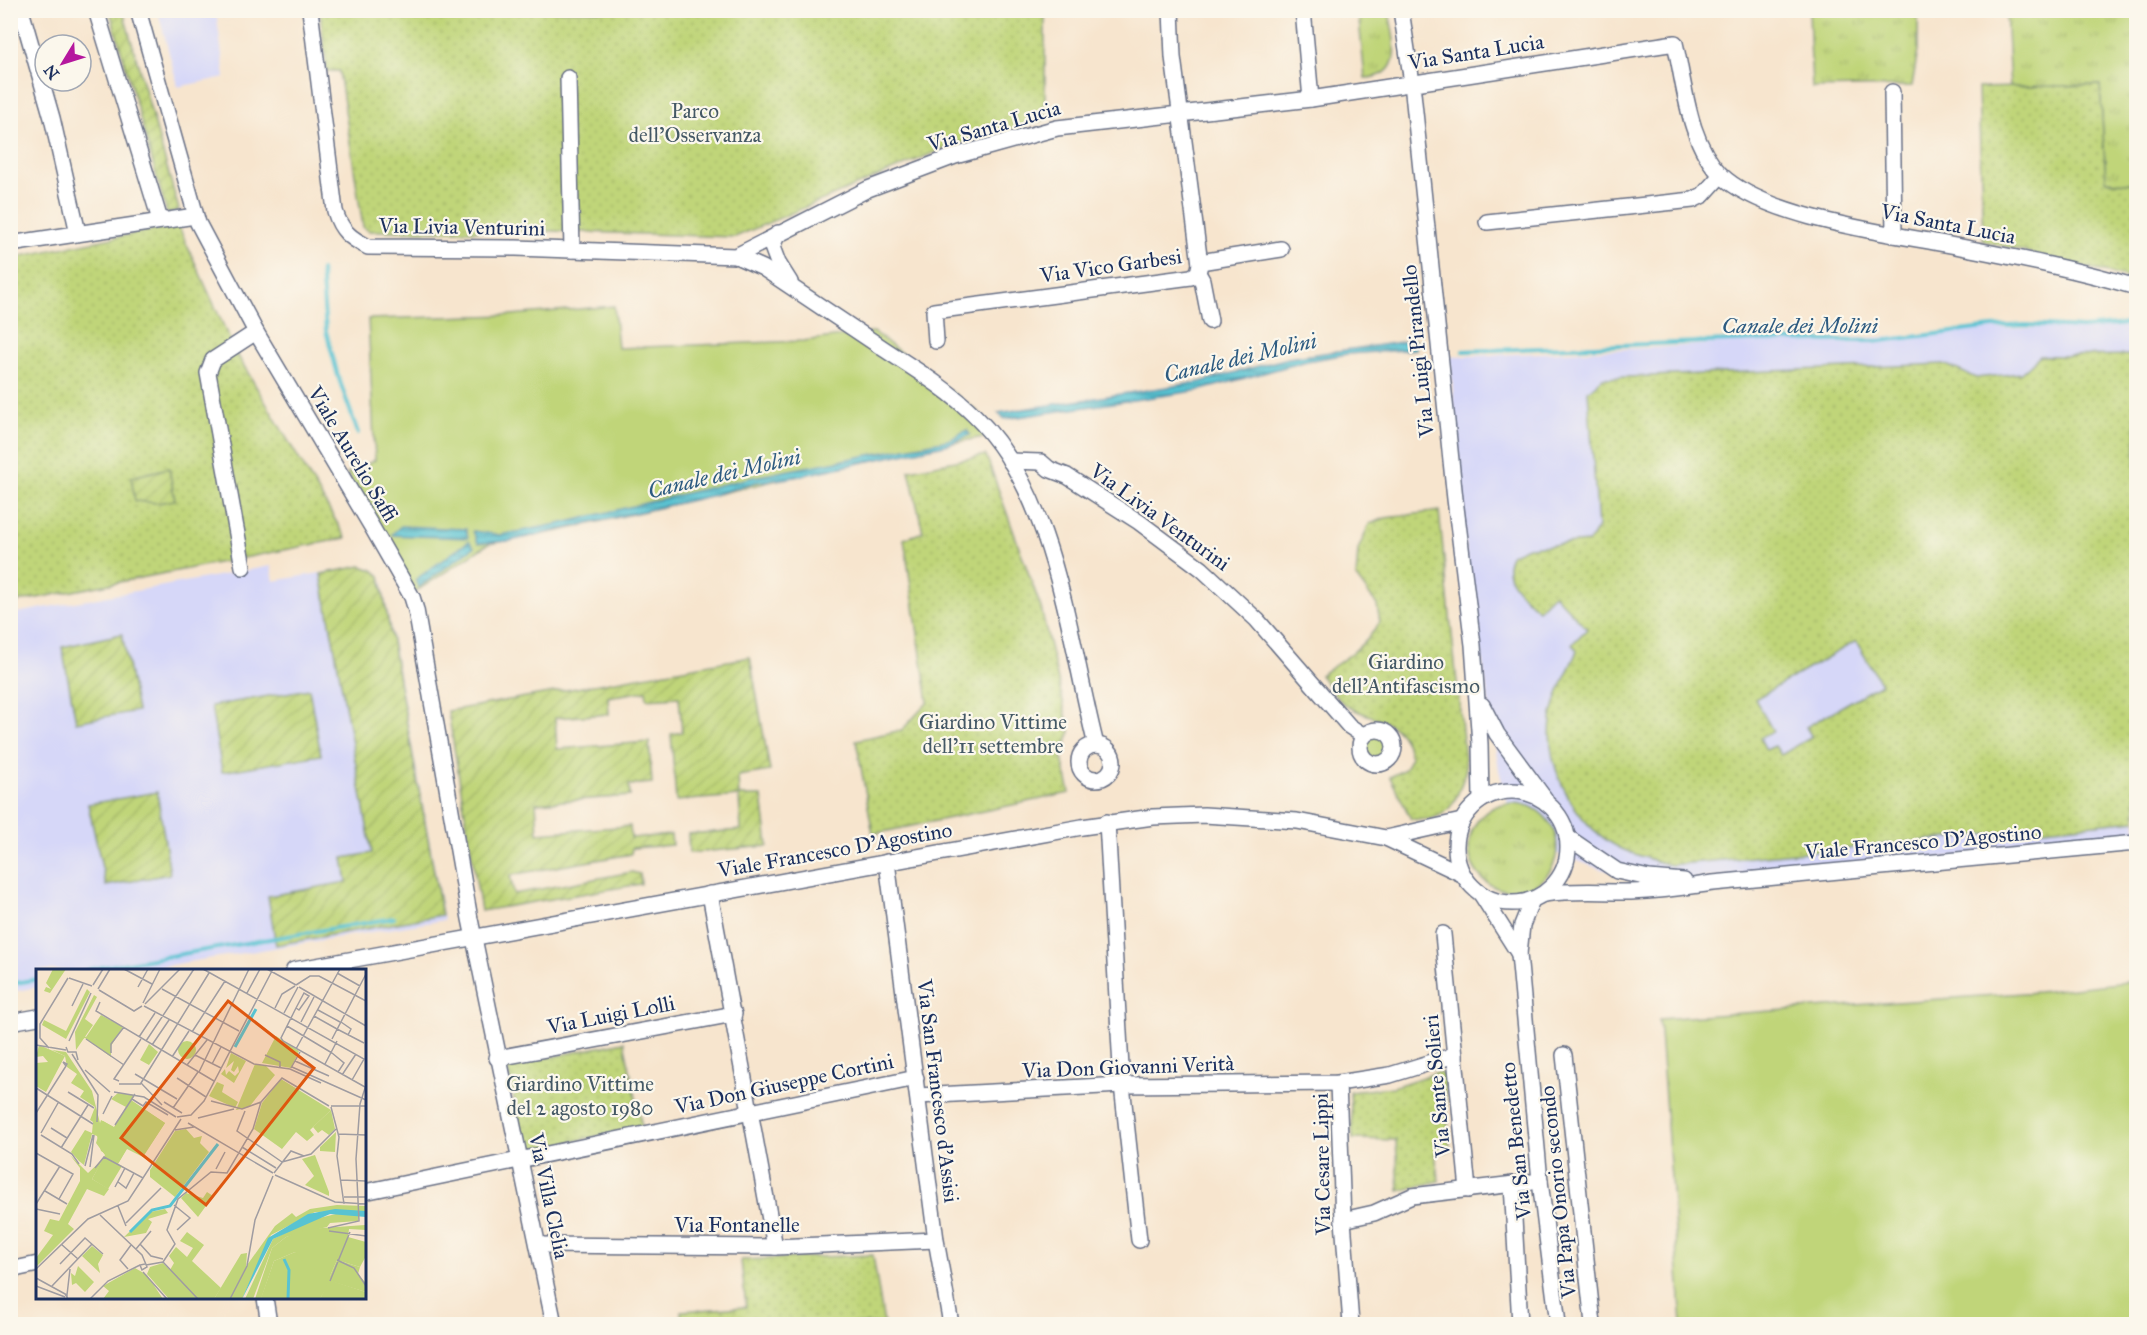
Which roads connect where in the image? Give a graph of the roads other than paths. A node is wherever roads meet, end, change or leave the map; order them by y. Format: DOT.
graph roads {
  1 [pos="96,10"];
  2 [pos="138,10"];
  3 [pos="310,10"];
  4 [pos="1171,10"];
  5 [pos="1303,10"];
  6 [pos="1401,10"];
  7 [pos="18,13"];
  8 [pos="568,78"];
  9 [pos="1412,83"];
  10 [pos="1892,92"];
  11 [pos="1311,99"];
  12 [pos="1182,114"];
  13 [pos="1721,175"];
  14 [pos="195,216"];
  15 [pos="160,220"];
  16 [pos="1487,222"];
  17 [pos="78,233"];
  18 [pos="778,234"];
  19 [pos="1894,234"];
  20 [pos="10,244"];
  21 [pos="1281,249"];
  22 [pos="572,250"];
  23 [pos="736,256"];
  24 [pos="1199,267"];
  25 [pos="2136,287"];
  26 [pos="795,289"];
  27 [pos="1210,321"];
  28 [pos="256,332"];
  29 [pos="936,341"];
  30 [pos="1010,461"];
  31 [pos="1049,469"];
  32 [pos="1020,477"];
  33 [pos="243,567"];
  34 [pos="1476,688"];
  35 [pos="1364,736"];
  36 [pos="1096,745"];
  37 [pos="1481,800"];
  38 [pos="1550,806"];
  39 [pos="1107,822"];
  40 [pos="1462,822"];
  41 [pos="1567,837"];
  42 [pos="1386,838"];
  43 [pos="2136,843"];
  44 [pos="887,862"];
  45 [pos="1617,871"];
  46 [pos="1462,874"];
  47 [pos="1713,883"];
  48 [pos="1623,892"];
  49 [pos="710,894"];
  50 [pos="1480,894"];
  51 [pos="1538,897"];
  52 [pos="1443,934"];
  53 [pos="473,936"];
  54 [pos="1519,954"];
  55 [pos="299,969"];
  56 [pos="734,1014"];
  57 [pos="36,1017"];
  58 [pos="10,1022"];
  59 [pos="1455,1055"];
  60 [pos="1564,1055"];
  61 [pos="497,1058"];
  62 [pos="916,1078"];
  63 [pos="1338,1083"];
  64 [pos="1122,1085"];
  65 [pos="918,1096"];
  66 [pos="752,1112"];
  67 [pos="520,1158"];
  68 [pos="1540,1181"];
  69 [pos="1512,1184"];
  70 [pos="1468,1190"];
  71 [pos="366,1192"];
  72 [pos="1343,1220"];
  73 [pos="936,1240"];
  74 [pos="1139,1240"];
  75 [pos="539,1245"];
  76 [pos="775,1247"];
  77 [pos="36,1264"];
  78 [pos="10,1270"];
  79 [pos="265,1299"];
  80 [pos="269,1324"];
  81 [pos="554,1324"];
  82 [pos="951,1324"];
  83 [pos="1351,1324"];
  84 [pos="1520,1324"];
  85 [pos="1558,1324"];
  86 [pos="1593,1324"];
  1 -- 15 [label="street"];
  2 -- 14 [label="street, Viale Aurelio Saffi"];
  3 -- 22 [label="street, Via Livia Venturini"];
  4 -- 12 [label="street, Via Vico Garbesi"];
  5 -- 11 [label="street"];
  6 -- 9 [label="street, Via Luigi Pirandello"];
  7 -- 17 [label="street"];
  8 -- 22 [label="street, Via Livia Venturini"];
  9 -- 11 [label="street, Via Santa Lucia"];
  9 -- 13 [label="street, Via Santa Lucia"];
  9 -- 34 [label="street, Via Luigi Pirandello"];
  10 -- 19 [label="street"];
  11 -- 12 [label="street, Via Santa Lucia"];
  12 -- 18 [label="street, Via Santa Lucia"];
  12 -- 24 [label="street, Via Vico Garbesi"];
  13 -- 16 [label="street"];
  13 -- 19 [label="street, Via Santa Lucia"];
  14 -- 15 [label="street"];
  14 -- 28 [label="street, Viale Aurelio Saffi"];
  15 -- 17 [label="street"];
  17 -- 20 [label="street"];
  18 -- 23 [label="street, Via Santa Lucia"];
  18 -- 26 [label="street, Via Livia Venturini"];
  19 -- 25 [label="street, Via Santa Lucia"];
  21 -- 24 [label="street"];
  22 -- 23 [label="street, Via Livia Venturini"];
  23 -- 26 [label="street, Via Livia Venturini"];
  24 -- 27 [label="street"];
  24 -- 29 [label="street, Via Vico Garbesi"];
  26 -- 30 [label="street, Via Livia Venturini"];
  28 -- 33 [label="street"];
  28 -- 53 [label="street, Viale Aurelio Saffi"];
  30 -- 31 [label="street, Via Livia Venturini"];
  30 -- 32 [label="street, Via Livia Venturini"];
  31 -- 32 [label="street"];
  31 -- 35 [label="street, Via Livia Venturini"];
  32 -- 36 [label="street, Via Livia Venturini"];
  34 -- 37 [label="street, Via Luigi Pirandello"];
  34 -- 38 [label="street, Via Luigi Pirandello"];
  37 -- 38 [label="street"];
  37 -- 40 [label="street"];
  38 -- 41 [label="street, Viale Francesco D'Agostino"];
  39 -- 42 [label="street, Viale Francesco D'Agostino"];
  39 -- 44 [label="street, Viale Francesco D'Agostino"];
  39 -- 64 [label="street"];
  40 -- 42 [label="street, Viale Francesco D'Agostino"];
  40 -- 46 [label="street"];
  41 -- 45 [label="street, Viale Francesco D'Agostino"];
  41 -- 51 [label="street"];
  42 -- 46 [label="street, Viale Francesco D'Agostino"];
  43 -- 47 [label="street, Viale Francesco D'Agostino"];
  44 -- 49 [label="street, Viale Francesco D'Agostino"];
  44 -- 62 [label="street, Via San Francesco d'Assisi"];
  45 -- 47 [label="street, Viale Francesco D'Agostino"];
  45 -- 48 [label="street"];
  46 -- 50 [label="street, Viale Francesco D'Agostino"];
  47 -- 48 [label="street, Viale Francesco D'Agostino"];
  48 -- 51 [label="street, Viale Francesco D'Agostino"];
  49 -- 53 [label="street, Viale Francesco D'Agostino"];
  49 -- 56 [label="street"];
  50 -- 51 [label="street, Viale Francesco D'Agostino"];
  50 -- 54 [label="street, Via San Benedetto"];
  51 -- 54 [label="street, Via San Benedetto"];
  52 -- 59 [label="street, Via Sante Solieri"];
  53 -- 55 [label="street, Viale Francesco D'Agostino"];
  53 -- 61 [label="street, Via Villa Clelia"];
  54 -- 68 [label="street, Via San Benedetto"];
  56 -- 61 [label="street, Via Luigi Lolli"];
  56 -- 66 [label="street"];
  57 -- 58 [label="street"];
  59 -- 63 [label="street, Via Cesare Lippi"];
  59 -- 70 [label="street, Via Sante Solieri"];
  60 -- 86 [label="street, Via Papa Onorio secondo"];
  61 -- 67 [label="street, Via Villa Clelia"];
  62 -- 65 [label="street, Via San Francesco d'Assisi"];
  62 -- 66 [label="street, Via Don Giuseppe Cortini"];
  63 -- 64 [label="street, Via Don Giovanni Verità"];
  63 -- 72 [label="street, Via Cesare Lippi"];
  64 -- 65 [label="street, Via Don Giovanni Verità"];
  64 -- 74 [label="street"];
  65 -- 73 [label="street, Via San Francesco d'Assisi"];
  66 -- 67 [label="street, Via Don Giuseppe Cortini"];
  66 -- 76 [label="street"];
  67 -- 71 [label="street, Via Don Giuseppe Cortini"];
  67 -- 75 [label="street, Via Villa Clelia"];
  68 -- 69 [label="street"];
  68 -- 85 [label="street, Via San Benedetto"];
  69 -- 70 [label="street"];
  69 -- 84 [label="street"];
  70 -- 72 [label="street"];
  72 -- 83 [label="street, Via Cesare Lippi"];
  73 -- 76 [label="street, Via Fontanelle"];
  73 -- 82 [label="street, Via San Francesco d'Assisi"];
  75 -- 76 [label="street, Via Fontanelle"];
  75 -- 81 [label="street, Via Villa Clelia"];
  77 -- 78 [label="street"];
  79 -- 80 [label="street"];
}
